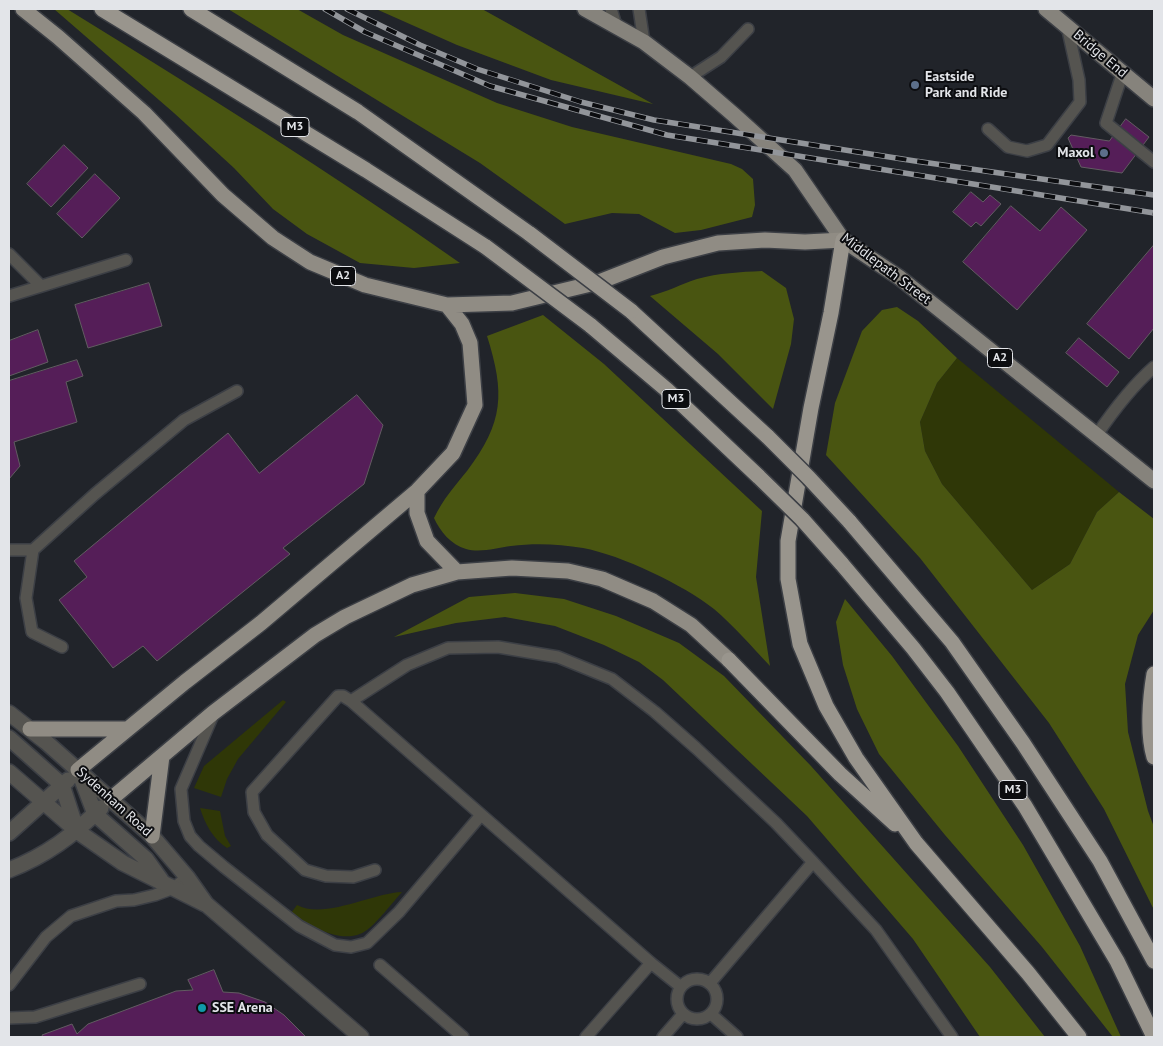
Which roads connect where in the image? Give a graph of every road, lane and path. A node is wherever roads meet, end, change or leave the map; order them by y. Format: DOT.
graph roads {
  1 [pos="23,9"];
  2 [pos="102,9"];
  3 [pos="191,9"];
  4 [pos="585,9"];
  5 [pos="611,9"];
  6 [pos="639,9"];
  7 [pos="1046,9"];
  8 [pos="616,24"];
  9 [pos="1067,26"];
  10 [pos="748,30"];
  11 [pos="644,42"];
  12 [pos="1122,72"];
  13 [pos="690,77"];
  14 [pos="1154,98"];
  15 [pos="988,129"];
  16 [pos="1154,162"];
  17 [pos="843,240"];
  18 [pos="9,254"];
  19 [pos="126,260"];
  20 [pos="40,286"];
  21 [pos="9,296"];
  22 [pos="447,305"];
  23 [pos="1154,367"];
  24 [pos="237,390"];
  25 [pos="1096,436"];
  26 [pos="1154,482"];
  27 [pos="417,491"];
  28 [pos="9,550"];
  29 [pos="33,550"];
  30 [pos="457,572"];
  31 [pos="62,648"];
  32 [pos="1154,674"];
  33 [pos="351,702"];
  34 [pos="9,712"];
  35 [pos="213,713"];
  36 [pos="30,729"];
  37 [pos="126,729"];
  38 [pos="9,738"];
  39 [pos="162,756"];
  40 [pos="1154,757"];
  41 [pos="78,770"];
  42 [pos="9,772"];
  43 [pos="62,785"];
  44 [pos="111,799"];
  45 [pos="43,802"];
  46 [pos="94,814"];
  47 [pos="482,815"];
  48 [pos="77,831"];
  49 [pos="9,832"];
  50 [pos="152,836"];
  51 [pos="916,843"];
  52 [pos="813,862"];
  53 [pos="9,870"];
  54 [pos="375,870"];
  55 [pos="187,877"];
  56 [pos="168,885"];
  57 [pos="206,904"];
  58 [pos="1154,961"];
  59 [pos="651,963"];
  60 [pos="380,965"];
  61 [pos="710,983"];
  62 [pos="140,984"];
  63 [pos="9,985"];
  64 [pos="680,987"];
  65 [pos="683,1014"];
  66 [pos="712,1014"];
  67 [pos="9,1018"];
  68 [pos="361,1037"];
  69 [pos="463,1037"];
  70 [pos="586,1037"];
  71 [pos="663,1037"];
  72 [pos="737,1037"];
  73 [pos="952,1037"];
  74 [pos="1079,1037"];
  75 [pos="1154,1037"];
  1 -- 22 [label="highway, A2"];
  2 -- 75 [label="highway, M3, bridge"];
  3 -- 58 [label="highway, M3, bridge"];
  4 -- 8 [label="main road, Middlepath Street / A2"];
  5 -- 8 [label="lane"];
  6 -- 11 [label="lane"];
  7 -- 9 [label="main road, Bridge End"];
  8 -- 11 [label="main road, Middlepath Street / A2"];
  9 -- 12 [label="main road, Bridge End"];
  9 -- 15 [label="lane"];
  10 -- 13 [label="lane"];
  11 -- 13 [label="main road, Middlepath Street / A2"];
  12 -- 14 [label="main road, Bridge End"];
  12 -- 16 [label="lane"];
  13 -- 17 [label="main road, Middlepath Street / A2"];
  17 -- 22 [label="highway, A2"];
  17 -- 25 [label="main road, Middlepath Street / A2"];
  17 -- 51 [label="highway"];
  18 -- 20 [label="lane"];
  19 -- 20 [label="lane"];
  20 -- 21 [label="lane"];
  22 -- 27 [label="highway"];
  23 -- 25 [label="lane"];
  24 -- 29 [label="lane"];
  25 -- 26 [label="main road, Middlepath Street / A2"];
  27 -- 30 [label="highway"];
  27 -- 37 [label="highway"];
  28 -- 29 [label="lane"];
  29 -- 31 [label="lane"];
  30 -- 35 [label="highway"];
  30 -- 51 [label="highway"];
  32 -- 40 [label="highway"];
  33 -- 47 [label="lane"];
  33 -- 52 [label="lane"];
  33 -- 54 [label="lane"];
  34 -- 36 [label="street, Sydenham Road"];
  35 -- 39 [label="highway"];
  35 -- 47 [label="lane"];
  36 -- 37 [label="highway"];
  36 -- 41 [label="street, Sydenham Road"];
  37 -- 41 [label="highway"];
  38 -- 43 [label="street"];
  39 -- 44 [label="highway"];
  39 -- 50 [label="highway"];
  41 -- 43 [label="street"];
  41 -- 44 [label="street, Sydenham Road"];
  41 -- 46 [label="street"];
  42 -- 45 [label="street, Sydenham Road"];
  43 -- 45 [label="street"];
  43 -- 48 [label="street"];
  44 -- 46 [label="street"];
  44 -- 50 [label="street, Sydenham Road"];
  45 -- 48 [label="street, Sydenham Road"];
  45 -- 49 [label="street"];
  46 -- 48 [label="street"];
  46 -- 56 [label="street"];
  47 -- 59 [label="lane"];
  48 -- 53 [label="street"];
  48 -- 56 [label="street, Sydenham Road"];
  50 -- 55 [label="street, Sydenham Road"];
  51 -- 74 [label="highway"];
  52 -- 61 [label="lane"];
  52 -- 73 [label="lane"];
  55 -- 56 [label="lane"];
  55 -- 57 [label="street, Sydenham Road"];
  56 -- 57 [label="street, Sydenham Road"];
  56 -- 63 [label="lane"];
  57 -- 68 [label="street, Sydenham Road"];
  59 -- 64 [label="lane"];
  59 -- 70 [label="lane"];
  60 -- 69 [label="lane"];
  61 -- 64 [label="lane"];
  61 -- 66 [label="lane"];
  62 -- 67 [label="lane"];
  64 -- 65 [label="lane"];
  65 -- 66 [label="lane"];
  65 -- 71 [label="lane"];
  66 -- 72 [label="lane"];
}
